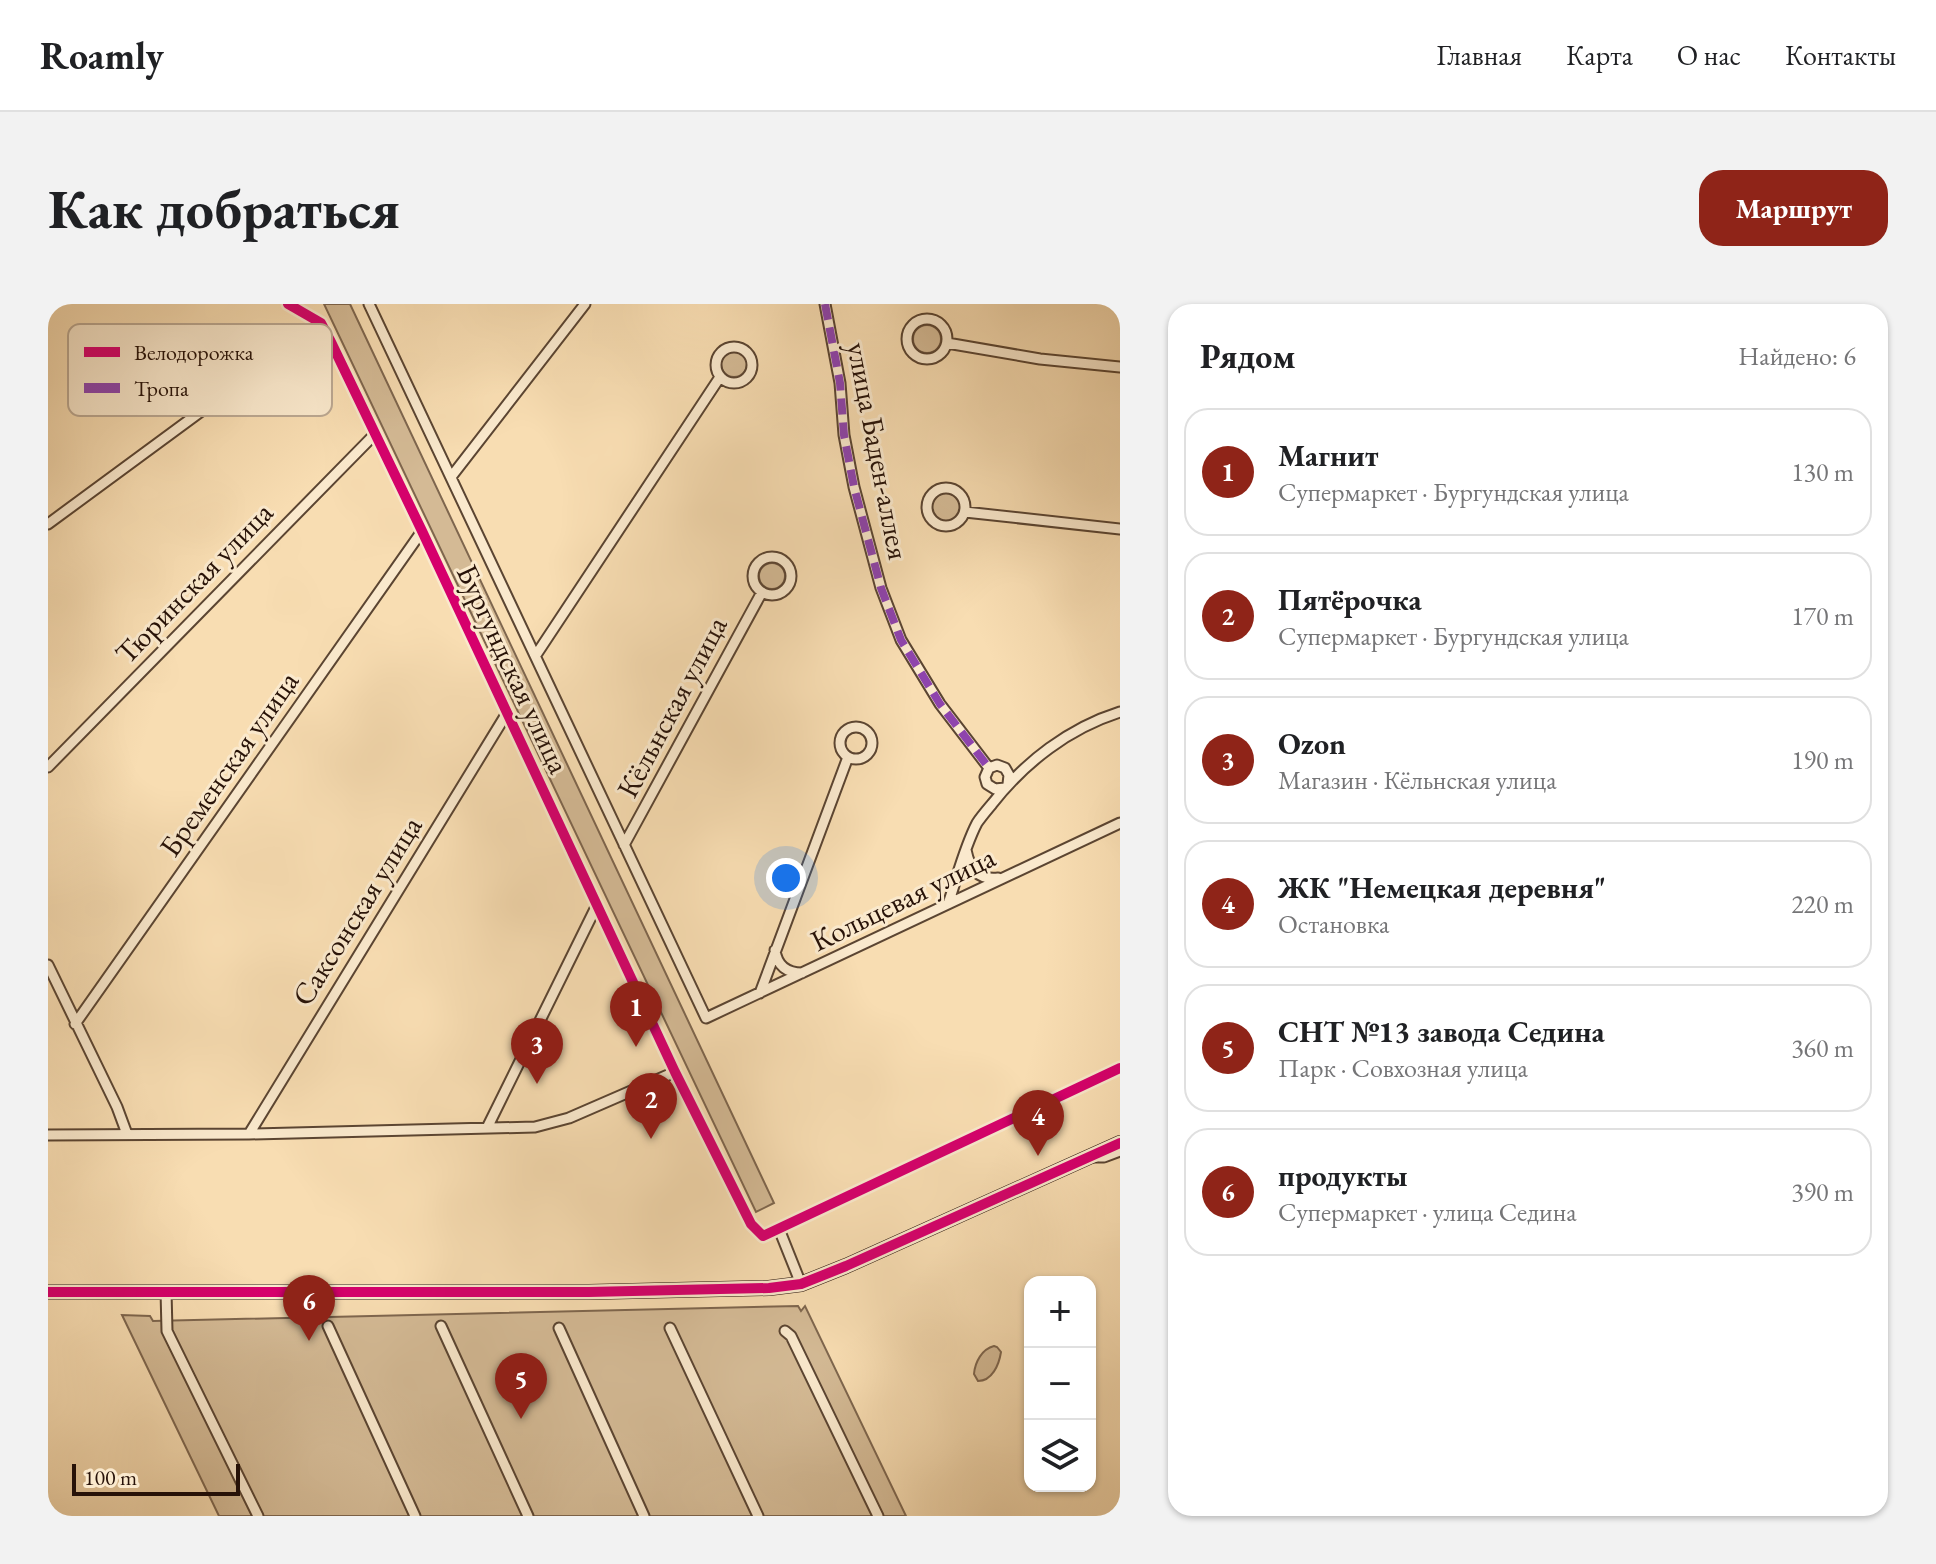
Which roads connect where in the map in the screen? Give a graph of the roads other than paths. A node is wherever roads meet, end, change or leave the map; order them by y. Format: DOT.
graph roads {
  1 [pos="288,304"];
  2 [pos="369,304"];
  3 [pos="585,304"];
  4 [pos="825,304"];
  5 [pos="321,323"];
  6 [pos="947,343"];
  7 [pos="332,346"];
  8 [pos="1120,367"];
  9 [pos="720,377"];
  10 [pos="195,416"];
  11 [pos="375,434"];
  12 [pos="451,477"];
  13 [pos="965,512"];
  14 [pos="48,524"];
  15 [pos="1120,529"];
  16 [pos="422,531"];
  17 [pos="762,592"];
  18 [pos="536,655"];
  19 [pos="1120,712"];
  20 [pos="507,713"];
  21 [pos="848,757"];
  22 [pos="48,767"];
  23 [pos="989,768"];
  24 [pos="1007,786"];
  25 [pos="1120,823"];
  26 [pos="624,845"];
  27 [pos="966,850"];
  28 [pos="1005,877"];
  29 [pos="948,904"];
  30 [pos="597,905"];
  31 [pos="775,950"];
  32 [pos="48,965"];
  33 [pos="804,973"];
  34 [pos="760,993"];
  35 [pos="706,1018"];
  36 [pos="75,1024"];
  37 [pos="1120,1068"];
  38 [pos="675,1072"];
  39 [pos="487,1128"];
  40 [pos="127,1134"];
  41 [pos="249,1134"];
  42 [pos="48,1135"];
  43 [pos="1120,1143"];
  44 [pos="1120,1151"];
  45 [pos="1090,1157"];
  46 [pos="779,1229"];
  47 [pos="801,1284"];
  48 [pos="166,1291"];
  49 [pos="48,1292"];
  50 [pos="328,1326"];
  51 [pos="441,1326"];
  52 [pos="559,1328"];
  53 [pos="670,1328"];
  54 [pos="785,1331"];
  55 [pos="258,1516"];
  56 [pos="415,1516"];
  57 [pos="528,1516"];
  58 [pos="644,1516"];
  59 [pos="758,1516"];
  60 [pos="878,1516"];
  1 -- 5 [label="street"];
  2 -- 12 [label="street, Бургундская улица"];
  3 -- 12 [label="street"];
  4 -- 23 [label="street, улица Баден-аллея"];
  6 -- 6 [label="street"];
  6 -- 8 [label="street"];
  7 -- 11 [label="street, Бургундская улица"];
  9 -- 9 [label="street"];
  9 -- 18 [label="street"];
  10 -- 14 [label="street"];
  11 -- 16 [label="street, Бургундская улица"];
  11 -- 22 [label="street, Тюринская улица"];
  12 -- 18 [label="street, Бургундская улица"];
  13 -- 13 [label="street"];
  13 -- 15 [label="street"];
  16 -- 20 [label="street, Бургундская улица"];
  16 -- 36 [label="street, Бременская улица"];
  17 -- 17 [label="street, Кёльнская улица"];
  17 -- 26 [label="street, Кёльнская улица"];
  18 -- 26 [label="street, Бургундская улица"];
  19 -- 24 [label="street"];
  20 -- 30 [label="street, Бургундская улица"];
  20 -- 41 [label="street, Саксонская улица"];
  21 -- 31 [label="street"];
  23 -- 24 [label="street, улица Баден-аллея"];
  23 -- 24 [label="street, улица Баден-аллея"];
  24 -- 27 [label="street"];
  25 -- 28 [label="street, Кольцевая улица"];
  26 -- 35 [label="street, Бургундская улица"];
  27 -- 28 [label="street"];
  27 -- 29 [label="street"];
  28 -- 29 [label="street, Кольцевая улица"];
  29 -- 33 [label="street, Кольцевая улица"];
  30 -- 38 [label="street, Бургундская улица"];
  30 -- 39 [label="street"];
  31 -- 33 [label="street"];
  31 -- 34 [label="street"];
  32 -- 36 [label="street"];
  33 -- 34 [label="street, Кольцевая улица"];
  34 -- 35 [label="street, Кольцевая улица"];
  36 -- 40 [label="street"];
  37 -- 46 [label="street"];
  38 -- 39 [label="street"];
  38 -- 46 [label="street, Бургундская улица"];
  39 -- 41 [label="street"];
  40 -- 41 [label="street"];
  40 -- 42 [label="street"];
  43 -- 45 [label="street"];
  44 -- 45 [label="street"];
  45 -- 47 [label="street"];
  46 -- 47 [label="street"];
  47 -- 48 [label="street"];
  48 -- 49 [label="street"];
  48 -- 55 [label="street"];
  50 -- 56 [label="street"];
  51 -- 57 [label="street"];
  52 -- 58 [label="street"];
  53 -- 59 [label="street"];
  54 -- 60 [label="street"];
}
